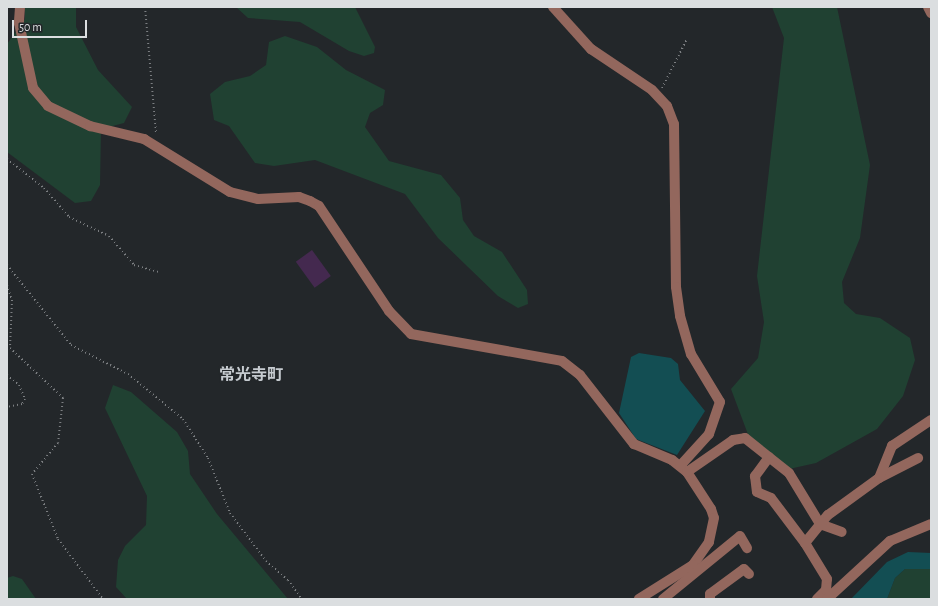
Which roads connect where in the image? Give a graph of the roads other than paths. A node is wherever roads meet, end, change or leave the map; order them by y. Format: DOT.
graph roads {
  1 [pos="20,7"];
  2 [pos="553,7"];
  3 [pos="928,7"];
  4 [pos="931,13"];
  5 [pos="931,420"];
  6 [pos="769,457"];
  7 [pos="918,458"];
  8 [pos="684,469"];
  9 [pos="879,478"];
  10 [pos="931,522"];
  11 [pos="820,524"];
  12 [pos="842,532"];
  13 [pos="806,543"];
  14 [pos="747,548"];
  15 [pos="750,574"];
  16 [pos="638,599"];
  17 [pos="663,599"];
  18 [pos="710,599"];
  19 [pos="817,599"];
  20 [pos="827,599"];
  1 -- 8 [label="street"];
  2 -- 8 [label="street"];
  3 -- 4 [label="street"];
  5 -- 9 [label="street"];
  6 -- 8 [label="street"];
  6 -- 11 [label="street"];
  6 -- 13 [label="street"];
  7 -- 9 [label="street"];
  8 -- 16 [label="street"];
  9 -- 11 [label="street"];
  10 -- 20 [label="street"];
  11 -- 12 [label="street"];
  11 -- 13 [label="street"];
  13 -- 19 [label="street"];
  14 -- 17 [label="street"];
  15 -- 18 [label="street"];
}
